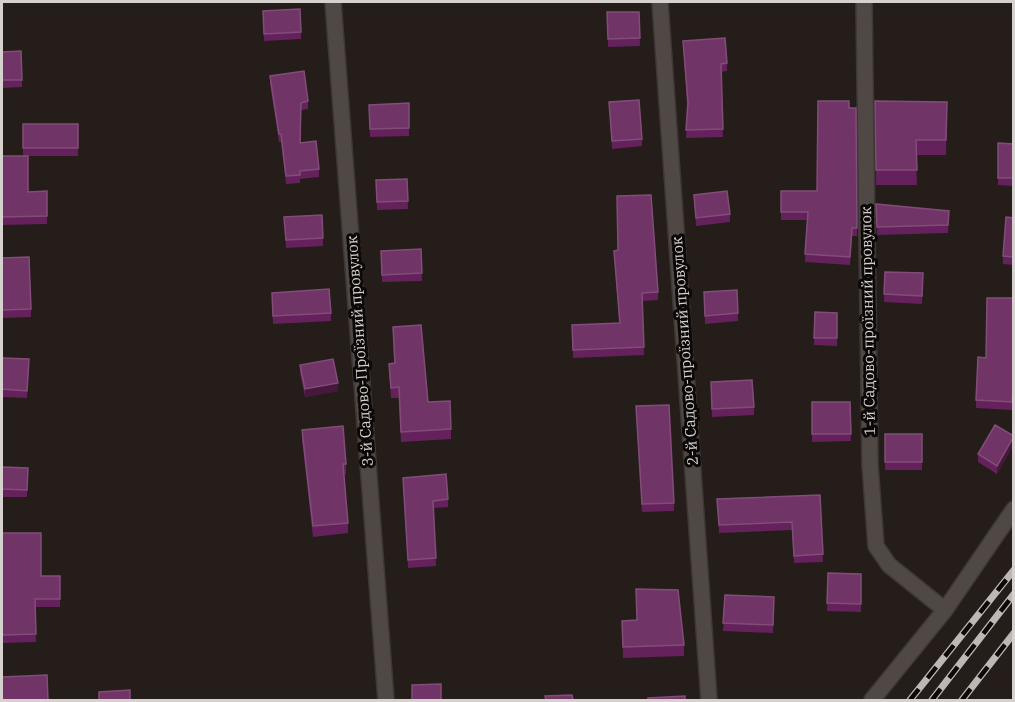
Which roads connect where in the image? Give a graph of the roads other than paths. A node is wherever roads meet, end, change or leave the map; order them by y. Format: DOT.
graph roads {
  1 [pos="333,2"];
  2 [pos="660,2"];
  3 [pos="864,2"];
  4 [pos="1014,509"];
  5 [pos="945,610"];
  6 [pos="386,700"];
  7 [pos="709,700"];
  8 [pos="872,700"];
  1 -- 6 [label="street, 3-й Садово-Проїзний провулок"];
  2 -- 7 [label="street, 2-й Садово-проїзний провулок"];
  3 -- 5 [label="street, 1-й Садово-проїзний провулок"];
  4 -- 5 [label="street"];
  5 -- 8 [label="street"];
}
